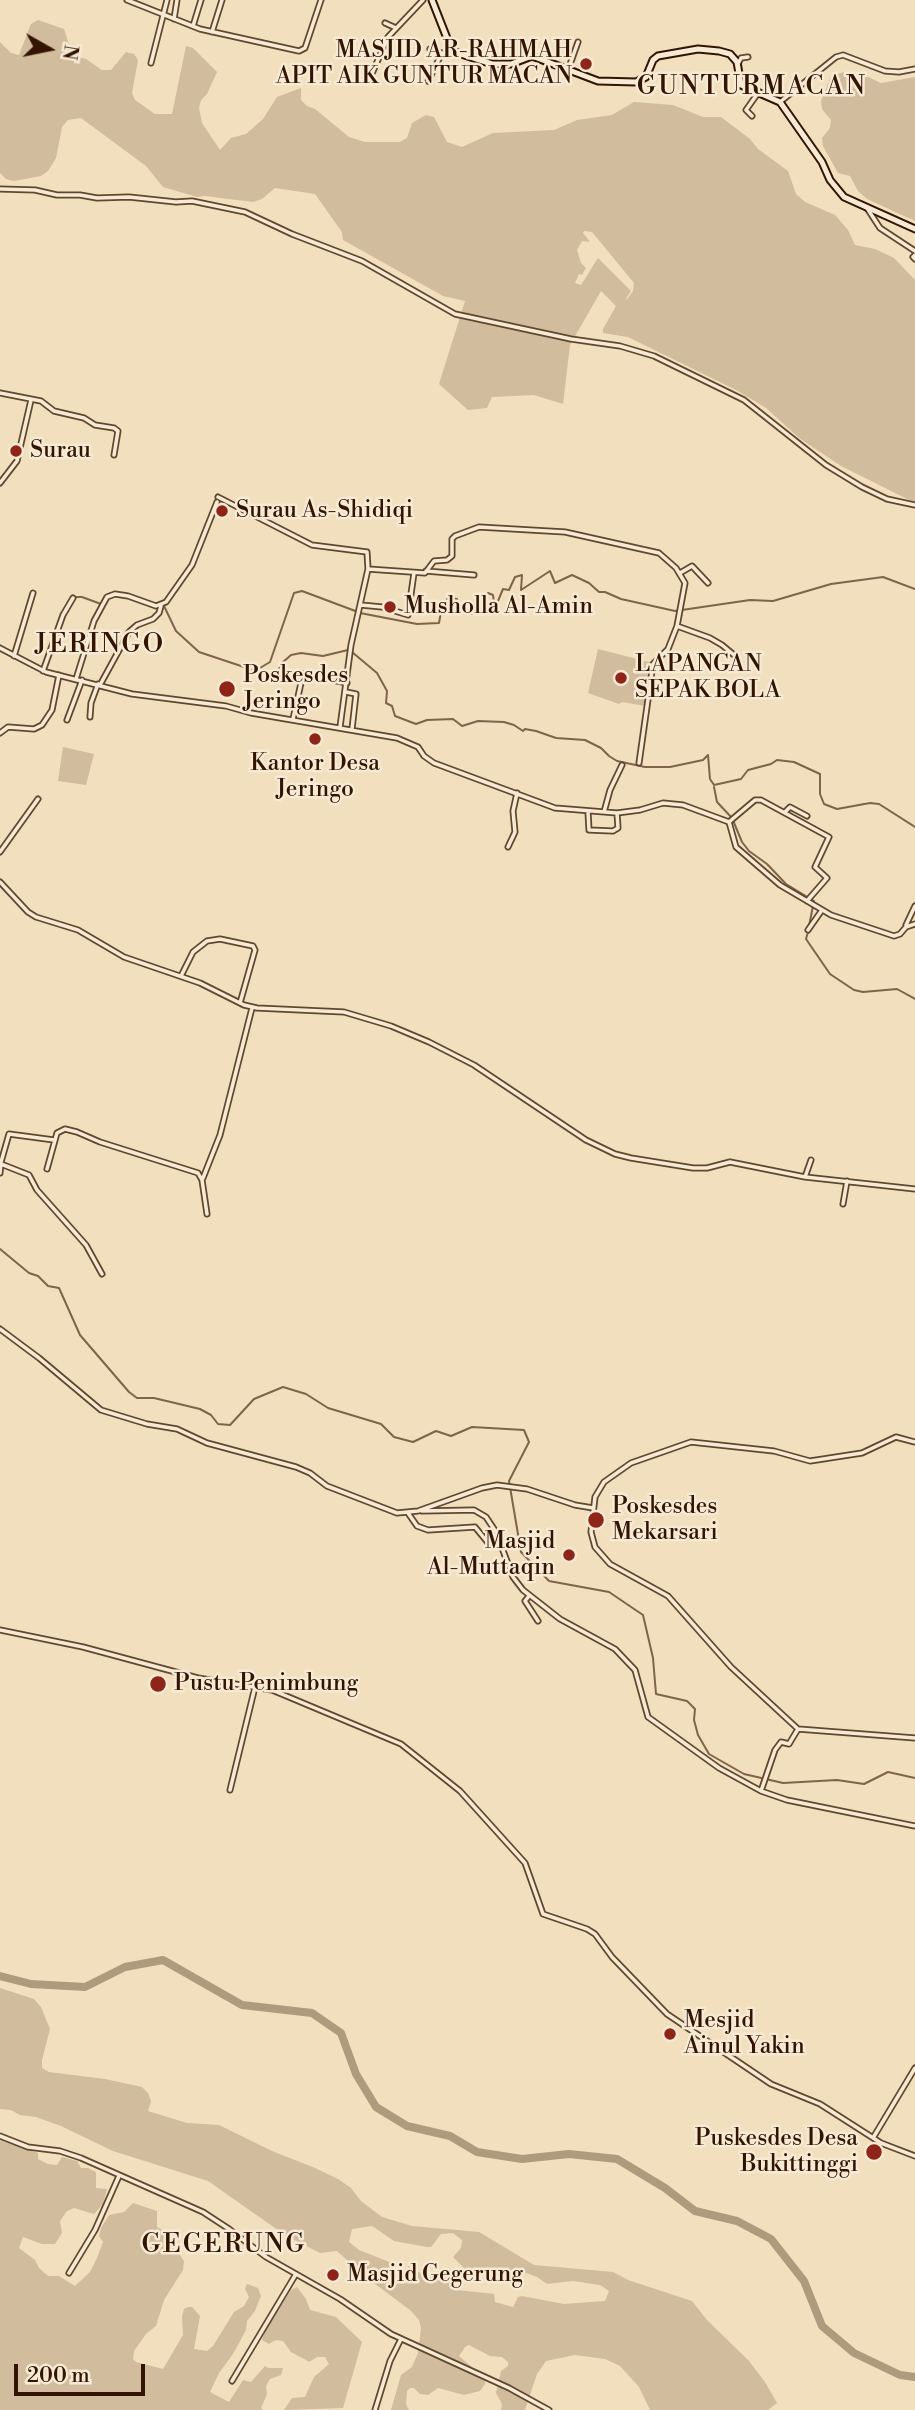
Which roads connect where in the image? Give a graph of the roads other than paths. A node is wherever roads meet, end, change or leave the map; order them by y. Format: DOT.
graph roads {
  1 [pos="127,0"];
  2 [pos="167,0"];
  3 [pos="177,0"];
  4 [pos="201,0"];
  5 [pos="222,0"];
  6 [pos="321,0"];
  7 [pos="422,0"];
  8 [pos="432,0"];
  9 [pos="164,13"];
  10 [pos="174,19"];
  11 [pos="385,23"];
  12 [pos="192,26"];
  13 [pos="396,28"];
  14 [pos="212,32"];
  15 [pos="578,42"];
  16 [pos="430,49"];
  17 [pos="452,51"];
  18 [pos="442,53"];
  19 [pos="748,57"];
  20 [pos="151,63"];
  21 [pos="738,64"];
  22 [pos="915,69"];
  23 [pos="568,70"];
  24 [pos="370,78"];
  25 [pos="428,81"];
  26 [pos="758,93"];
  27 [pos="780,102"];
  28 [pos="752,116"];
  29 [pos="0,189"];
  30 [pos="866,206"];
  31 [pos="915,229"];
  32 [pos="915,255"];
  33 [pos="0,393"];
  34 [pos="31,400"];
  35 [pos="114,455"];
  36 [pos="0,483"];
  37 [pos="915,505"];
  38 [pos="368,569"];
  39 [pos="426,571"];
  40 [pos="414,573"];
  41 [pos="680,573"];
  42 [pos="474,575"];
  43 [pos="708,583"];
  44 [pos="33,593"];
  45 [pos="74,598"];
  46 [pos="361,605"];
  47 [pos="160,606"];
  48 [pos="677,626"];
  49 [pos="0,648"];
  50 [pos="734,655"];
  51 [pos="14,656"];
  52 [pos="43,671"];
  53 [pos="59,675"];
  54 [pos="79,680"];
  55 [pos="347,683"];
  56 [pos="99,684"];
  57 [pos="346,692"];
  58 [pos="90,717"];
  59 [pos="293,719"];
  60 [pos="67,720"];
  61 [pos="340,727"];
  62 [pos="352,729"];
  63 [pos="0,733"];
  64 [pos="639,763"];
  65 [pos="622,765"];
  66 [pos="517,793"];
  67 [pos="38,799"];
  68 [pos="588,811"];
  69 [pos="604,812"];
  70 [pos="785,812"];
  71 [pos="617,813"];
  72 [pos="807,816"];
  73 [pos="729,822"];
  74 [pos="508,847"];
  75 [pos="0,852"];
  76 [pos="0,882"];
  77 [pos="809,900"];
  78 [pos="915,906"];
  79 [pos="822,910"];
  80 [pos="915,923"];
  81 [pos="906,927"];
  82 [pos="808,930"];
  83 [pos="181,976"];
  84 [pos="240,1003"];
  85 [pos="252,1007"];
  86 [pos="54,1140"];
  87 [pos="811,1160"];
  88 [pos="1,1164"];
  89 [pos="47,1169"];
  90 [pos="0,1173"];
  91 [pos="804,1177"];
  92 [pos="202,1180"];
  93 [pos="847,1181"];
  94 [pos="915,1189"];
  95 [pos="843,1204"];
  96 [pos="207,1214"];
  97 [pos="102,1274"];
  98 [pos="0,1329"];
  99 [pos="915,1442"];
  100 [pos="593,1508"];
  101 [pos="418,1511"];
  102 [pos="408,1513"];
  103 [pos="489,1544"];
  104 [pos="529,1596"];
  105 [pos="538,1621"];
  106 [pos="0,1630"];
  107 [pos="255,1687"];
  108 [pos="798,1730"];
  109 [pos="915,1738"];
  110 [pos="230,1790"];
  111 [pos="761,1791"];
  112 [pos="915,1826"];
  113 [pos="915,2068"];
  114 [pos="0,2136"];
  115 [pos="873,2138"];
  116 [pos="915,2156"];
  117 [pos="119,2176"];
  118 [pos="69,2273"];
  119 [pos="296,2273"];
  120 [pos="401,2339"];
  121 [pos="232,2381"];
  122 [pos="375,2410"];
  123 [pos="549,2410"];
  1 -- 9 [label="street"];
  2 -- 9 [label="street"];
  3 -- 10 [label="street"];
  4 -- 12 [label="street"];
  5 -- 14 [label="street"];
  6 -- 14 [label="street"];
  7 -- 13 [label="street"];
  8 -- 17 [label="street"];
  9 -- 10 [label="street"];
  9 -- 20 [label="street"];
  10 -- 12 [label="street"];
  11 -- 13 [label="street"];
  12 -- 14 [label="street"];
  13 -- 24 [label="street"];
  15 -- 23 [label="street"];
  16 -- 18 [label="street"];
  17 -- 18 [label="street"];
  17 -- 23 [label="street"];
  18 -- 25 [label="street"];
  19 -- 21 [label="street"];
  21 -- 23 [label="street"];
  21 -- 26 [label="street"];
  22 -- 27 [label="street"];
  26 -- 27 [label="street"];
  26 -- 28 [label="street"];
  27 -- 30 [label="street"];
  29 -- 37 [label="street"];
  30 -- 31 [label="street"];
  30 -- 32 [label="street"];
  33 -- 34 [label="street"];
  34 -- 35 [label="street"];
  34 -- 36 [label="street"];
  38 -- 40 [label="street"];
  38 -- 46 [label="street"];
  38 -- 47 [label="street"];
  39 -- 40 [label="street"];
  39 -- 41 [label="street"];
  39 -- 42 [label="street"];
  40 -- 46 [label="street"];
  41 -- 43 [label="street"];
  41 -- 48 [label="street"];
  44 -- 51 [label="street"];
  45 -- 52 [label="street"];
  46 -- 55 [label="street"];
  47 -- 54 [label="street"];
  47 -- 56 [label="street"];
  48 -- 50 [label="street"];
  48 -- 64 [label="street"];
  49 -- 51 [label="street"];
  51 -- 52 [label="street"];
  52 -- 53 [label="street"];
  53 -- 54 [label="street"];
  53 -- 63 [label="street"];
  54 -- 56 [label="street"];
  54 -- 60 [label="street"];
  55 -- 57 [label="street"];
  55 -- 59 [label="street"];
  56 -- 58 [label="street"];
  56 -- 59 [label="street"];
  57 -- 61 [label="street"];
  57 -- 62 [label="street"];
  59 -- 61 [label="street"];
  61 -- 62 [label="street"];
  62 -- 66 [label="street"];
  65 -- 69 [label="street"];
  66 -- 68 [label="street"];
  66 -- 74 [label="street"];
  67 -- 75 [label="street"];
  68 -- 69 [label="street"];
  68 -- 71 [label="street"];
  69 -- 71 [label="street"];
  70 -- 72 [label="street"];
  70 -- 73 [label="street"];
  70 -- 77 [label="street"];
  71 -- 73 [label="street"];
  73 -- 77 [label="street"];
  76 -- 83 [label="street"];
  77 -- 79 [label="street"];
  78 -- 81 [label="street"];
  79 -- 81 [label="street"];
  79 -- 82 [label="street"];
  80 -- 81 [label="street"];
  83 -- 84 [label="street"];
  83 -- 84 [label="street"];
  84 -- 85 [label="street"];
  85 -- 91 [label="street"];
  85 -- 92 [label="street"];
  86 -- 88 [label="street"];
  86 -- 89 [label="street"];
  86 -- 92 [label="street"];
  87 -- 91 [label="street"];
  88 -- 90 [label="street"];
  88 -- 97 [label="street"];
  91 -- 93 [label="street"];
  92 -- 96 [label="street"];
  93 -- 94 [label="street"];
  93 -- 95 [label="street"];
  98 -- 102 [label="street"];
  99 -- 100 [label="street"];
  100 -- 101 [label="street"];
  100 -- 108 [label="street"];
  101 -- 102 [label="street"];
  101 -- 104 [label="street"];
  102 -- 103 [label="street"];
  104 -- 105 [label="street"];
  104 -- 111 [label="street"];
  106 -- 107 [label="street"];
  107 -- 110 [label="street"];
  107 -- 115 [label="street"];
  108 -- 109 [label="street"];
  108 -- 111 [label="street"];
  111 -- 112 [label="street"];
  113 -- 115 [label="street"];
  114 -- 117 [label="street"];
  115 -- 116 [label="street"];
  117 -- 118 [label="street"];
  117 -- 119 [label="street"];
  119 -- 120 [label="street"];
  119 -- 121 [label="street"];
  120 -- 122 [label="street"];
  120 -- 123 [label="street"];
}
